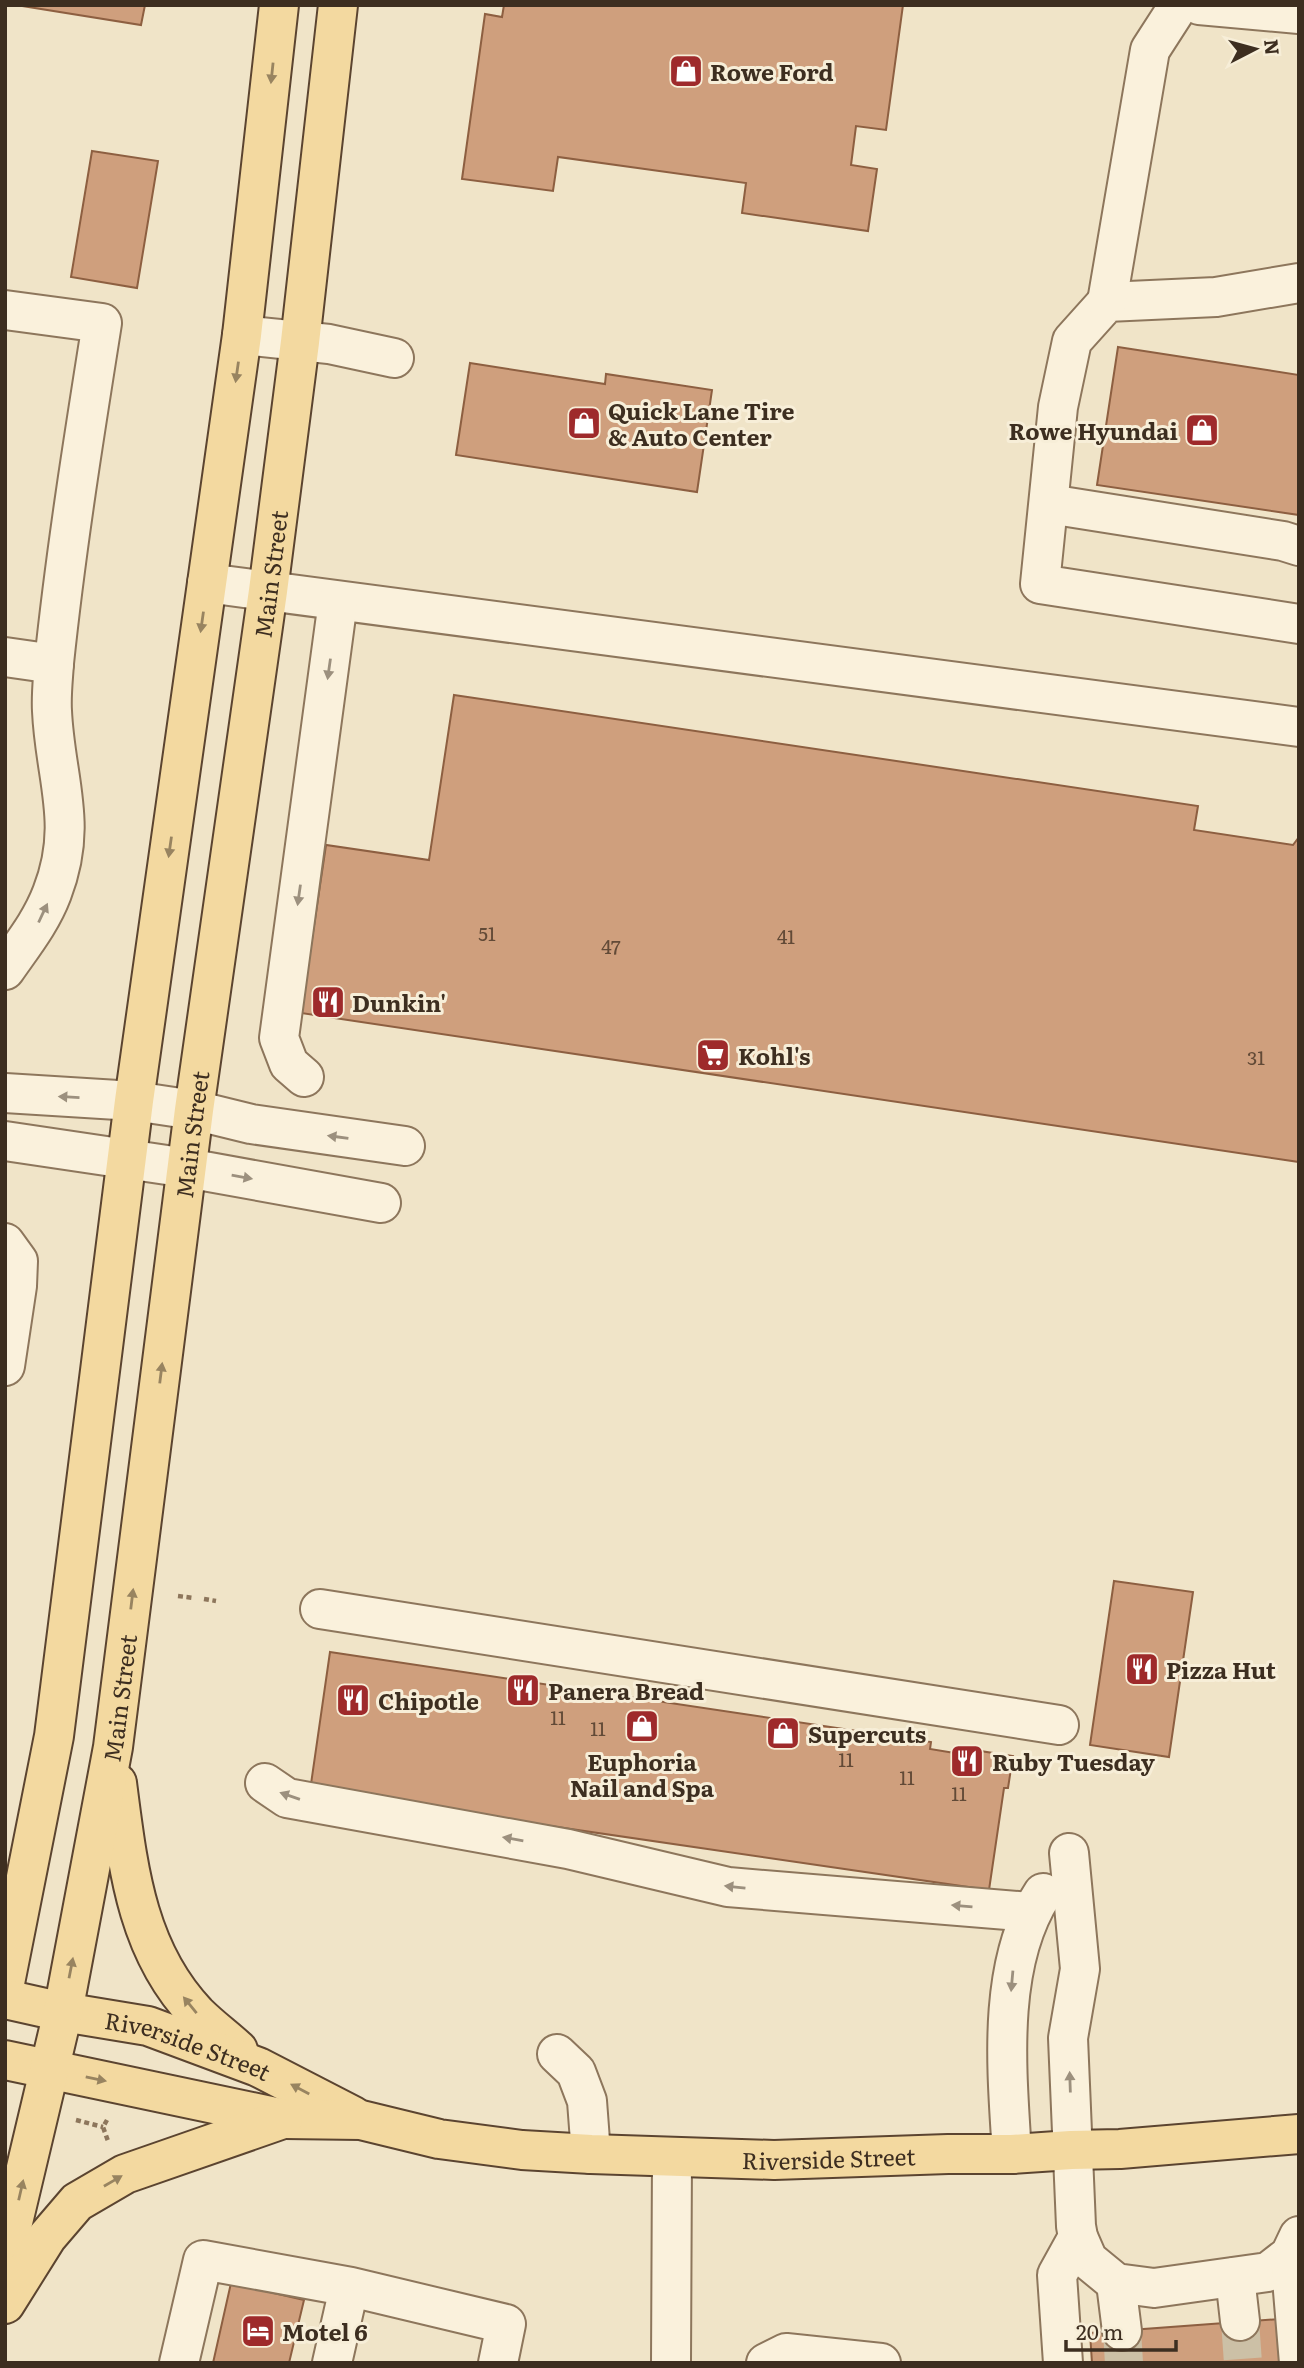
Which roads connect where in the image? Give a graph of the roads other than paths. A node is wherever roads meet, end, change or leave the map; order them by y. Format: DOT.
graph roads {
  1 [pos="279,5"];
  2 [pos="338,5"];
  3 [pos="1179,5"];
  4 [pos="1199,5"];
  5 [pos="1299,14"];
  6 [pos="1299,283"];
  7 [pos="1107,302"];
  8 [pos="5,310"];
  9 [pos="242,335"];
  10 [pos="300,342"];
  11 [pos="394,358"];
  12 [pos="1049,504"];
  13 [pos="1299,546"];
  14 [pos="207,583"];
  15 [pos="268,591"];
  16 [pos="338,601"];
  17 [pos="1299,624"];
  18 [pos="5,657"];
  19 [pos="54,664"];
  20 [pos="1299,727"];
  21 [pos="5,970"];
  22 [pos="304,1077"];
  23 [pos="12,1088"];
  24 [pos="134,1101"];
  25 [pos="194,1110"];
  26 [pos="5,1141"];
  27 [pos="405,1146"];
  28 [pos="126,1159"];
  29 [pos="187,1168"];
  30 [pos="382,1203"];
  31 [pos="5,1244"];
  32 [pos="5,1366"];
  33 [pos="320,1609"];
  34 [pos="1059,1725"];
  35 [pos="113,1748"];
  36 [pos="265,1783"];
  37 [pos="1030,1912"];
  38 [pos="5,1983"];
  39 [pos="5,1999"];
  40 [pos="63,2012"];
  41 [pos="557,2054"];
  42 [pos="5,2060"];
  43 [pos="258,2067"];
  44 [pos="50,2069"];
  45 [pos="285,2119"];
  46 [pos="361,2120"];
  47 [pos="1299,2134"];
  48 [pos="1072,2150"];
  49 [pos="591,2154"];
  50 [pos="1012,2154"];
  51 [pos="672,2158"];
  52 [pos="1077,2237"];
  53 [pos="1294,2246"];
  54 [pos="5,2256"];
  55 [pos="1235,2277"];
  56 [pos="1116,2283"];
  57 [pos="349,2288"];
  58 [pos="5,2304"];
  59 [pos="1240,2322"];
  60 [pos="1122,2331"];
  61 [pos="179,2363"];
  62 [pos="332,2363"];
  63 [pos="498,2363"];
  64 [pos="671,2363"];
  65 [pos="766,2363"];
  66 [pos="881,2363"];
  67 [pos="1063,2363"];
  68 [pos="1299,2363"];
  1 -- 9 [label="main road, one-way"];
  2 -- 10 [label="main road, Main Street"];
  3 -- 7 [label="lane"];
  4 -- 5 [label="lane"];
  6 -- 7 [label="lane"];
  7 -- 12 [label="lane"];
  8 -- 19 [label="lane"];
  9 -- 10 [label="lane"];
  9 -- 14 [label="main road, one-way"];
  10 -- 11 [label="lane"];
  10 -- 15 [label="main road, Main Street"];
  12 -- 13 [label="lane"];
  12 -- 17 [label="lane"];
  14 -- 15 [label="lane"];
  14 -- 24 [label="main road, one-way"];
  15 -- 16 [label="lane"];
  15 -- 25 [label="main road, Main Street"];
  16 -- 20 [label="lane"];
  16 -- 22 [label="lane, one-way"];
  18 -- 19 [label="lane"];
  21 -- 19 [label="lane, one-way"];
  24 -- 23 [label="lane, one-way"];
  24 -- 25 [label="lane"];
  24 -- 28 [label="main road"];
  27 -- 25 [label="lane, one-way"];
  25 -- 29 [label="main road, Main Street"];
  26 -- 28 [label="lane"];
  28 -- 29 [label="lane"];
  28 -- 38 [label="main road"];
  29 -- 30 [label="lane, one-way"];
  35 -- 29 [label="main road, Main Street, one-way"];
  31 -- 32 [label="lane"];
  33 -- 34 [label="lane"];
  40 -- 35 [label="main road, Main Street, one-way"];
  43 -- 35 [label="main road, one-way"];
  37 -- 36 [label="lane, one-way"];
  48 -- 37 [label="lane, one-way"];
  37 -- 50 [label="lane, one-way"];
  39 -- 40 [label="main road, Riverside Street"];
  40 -- 43 [label="main road, Riverside Street"];
  40 -- 44 [label="main road, Main Street"];
  41 -- 49 [label="lane"];
  42 -- 44 [label="main road, Riverside Street"];
  46 -- 43 [label="main road, Riverside Street, one-way"];
  44 -- 45 [label="main road, Riverside Street, one-way"];
  54 -- 44 [label="main road, Main Street, one-way"];
  45 -- 46 [label="main road, Riverside Street"];
  58 -- 45 [label="main road, one-way"];
  46 -- 49 [label="main road, Riverside Street"];
  47 -- 48 [label="main road, Riverside Street"];
  48 -- 50 [label="main road, Riverside Street"];
  48 -- 52 [label="lane"];
  49 -- 51 [label="main road, Riverside Street"];
  50 -- 51 [label="main road, Riverside Street"];
  51 -- 64 [label="lane"];
  52 -- 56 [label="lane"];
  52 -- 67 [label="lane"];
  53 -- 55 [label="lane"];
  53 -- 68 [label="lane"];
  55 -- 56 [label="lane"];
  55 -- 59 [label="lane"];
  56 -- 60 [label="lane"];
  57 -- 61 [label="lane"];
  57 -- 62 [label="lane"];
  57 -- 63 [label="lane"];
  65 -- 66 [label="lane"];
}
